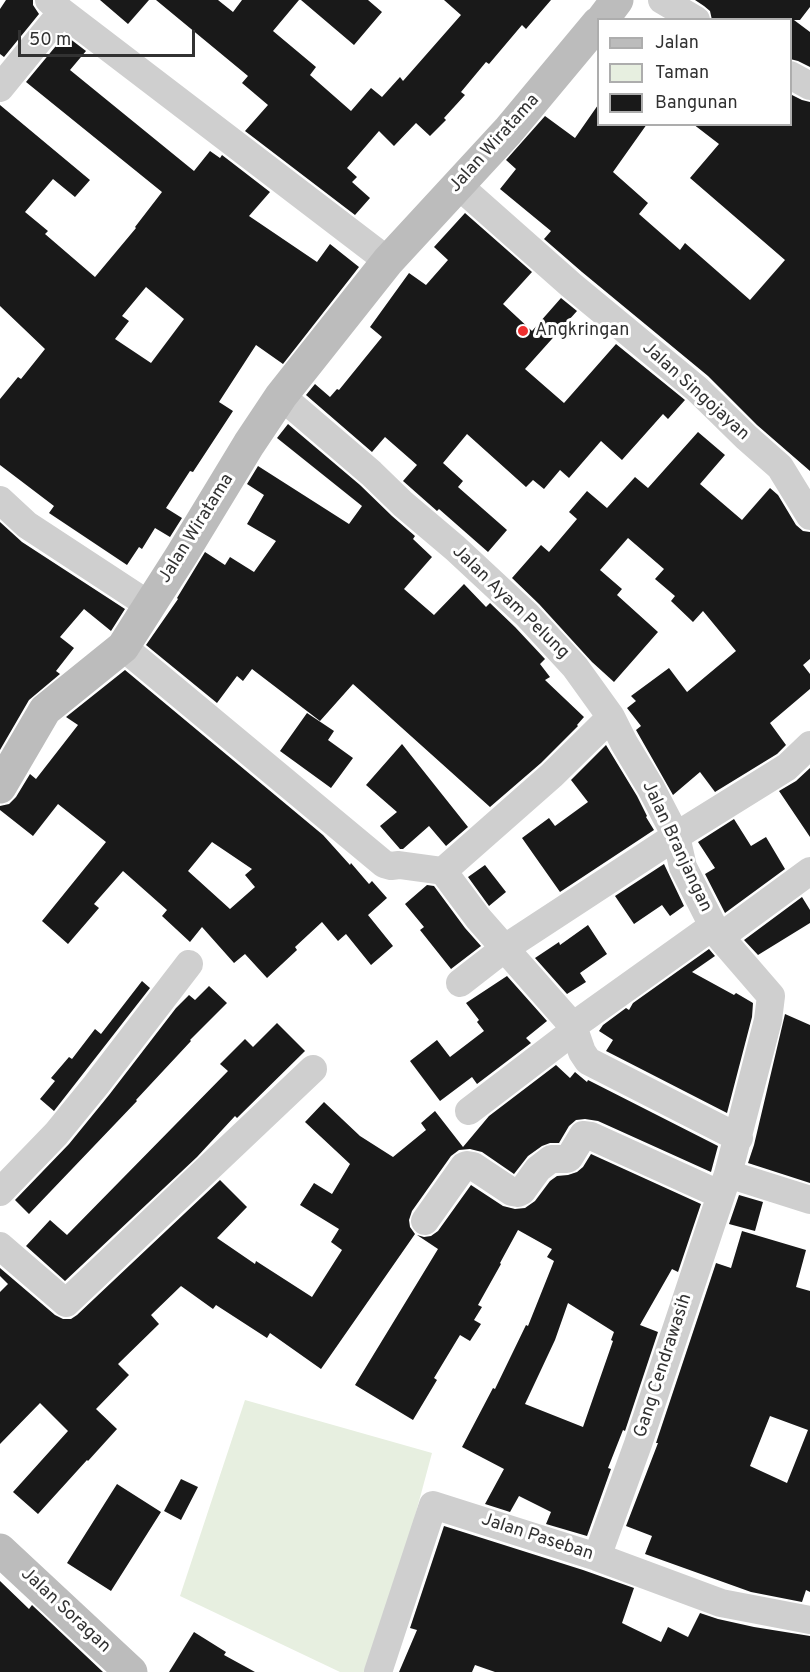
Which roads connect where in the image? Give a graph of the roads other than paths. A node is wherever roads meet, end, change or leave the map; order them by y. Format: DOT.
graph roads {
  1 [pos="617,0"];
  2 [pos="663,0"];
  3 [pos="56,6"];
  4 [pos="604,18"];
  5 [pos="693,18"];
  6 [pos="597,24"];
  7 [pos="792,76"];
  8 [pos="810,86"];
  9 [pos="0,88"];
  10 [pos="458,185"];
  11 [pos="388,261"];
  12 [pos="281,396"];
  13 [pos="0,500"];
  14 [pos="810,516"];
  15 [pos="149,605"];
  16 [pos="123,647"];
  17 [pos="611,717"];
  18 [pos="805,760"];
  19 [pos="0,787"];
  20 [pos="676,836"];
  21 [pos="443,871"];
  22 [pos="810,871"];
  23 [pos="717,932"];
  24 [pos="505,948"];
  25 [pos="189,964"];
  26 [pos="460,983"];
  27 [pos="574,1028"];
  28 [pos="313,1069"];
  29 [pos="469,1111"];
  30 [pos="738,1138"];
  31 [pos="725,1184"];
  32 [pos="0,1192"];
  33 [pos="810,1200"];
  34 [pos="425,1221"];
  35 [pos="0,1246"];
  36 [pos="0,1550"];
  37 [pos="597,1557"];
  38 [pos="810,1620"];
  39 [pos="131,1672"];
  40 [pos="378,1672"];
  1 -- 4 [label="street"];
  2 -- 5 [label="street"];
  3 -- 9 [label="street"];
  3 -- 11 [label="street"];
  6 -- 10 [label="street, Jalan Wiratama"];
  7 -- 8 [label="street"];
  10 -- 11 [label="street, Jalan Wiratama"];
  10 -- 14 [label="street, Jalan Singojayan"];
  11 -- 12 [label="street, Jalan Wiratama"];
  12 -- 15 [label="street, Jalan Wiratama"];
  12 -- 17 [label="street, Jalan Ayam Pelung"];
  13 -- 15 [label="street"];
  15 -- 16 [label="street, Jalan Wiratama"];
  16 -- 19 [label="street, Jalan Wiratama"];
  16 -- 21 [label="street"];
  17 -- 20 [label="street, Jalan Branjangan"];
  17 -- 21 [label="street"];
  18 -- 20 [label="street"];
  20 -- 23 [label="street, Jalan Branjangan"];
  20 -- 24 [label="street"];
  21 -- 24 [label="street"];
  22 -- 23 [label="street"];
  23 -- 27 [label="street"];
  23 -- 30 [label="street, Jalan Branjangan"];
  24 -- 26 [label="street"];
  24 -- 27 [label="street"];
  25 -- 32 [label="street"];
  27 -- 29 [label="street"];
  27 -- 30 [label="street"];
  28 -- 35 [label="street"];
  30 -- 31 [label="street, Jalan Branjangan"];
  31 -- 33 [label="street"];
  31 -- 34 [label="street"];
  31 -- 37 [label="street, Gang Cendrawasih"];
  36 -- 39 [label="street, Jalan Soragan"];
  37 -- 38 [label="street, Jalan Paseban"];
  37 -- 40 [label="street, Jalan Paseban"];
}
